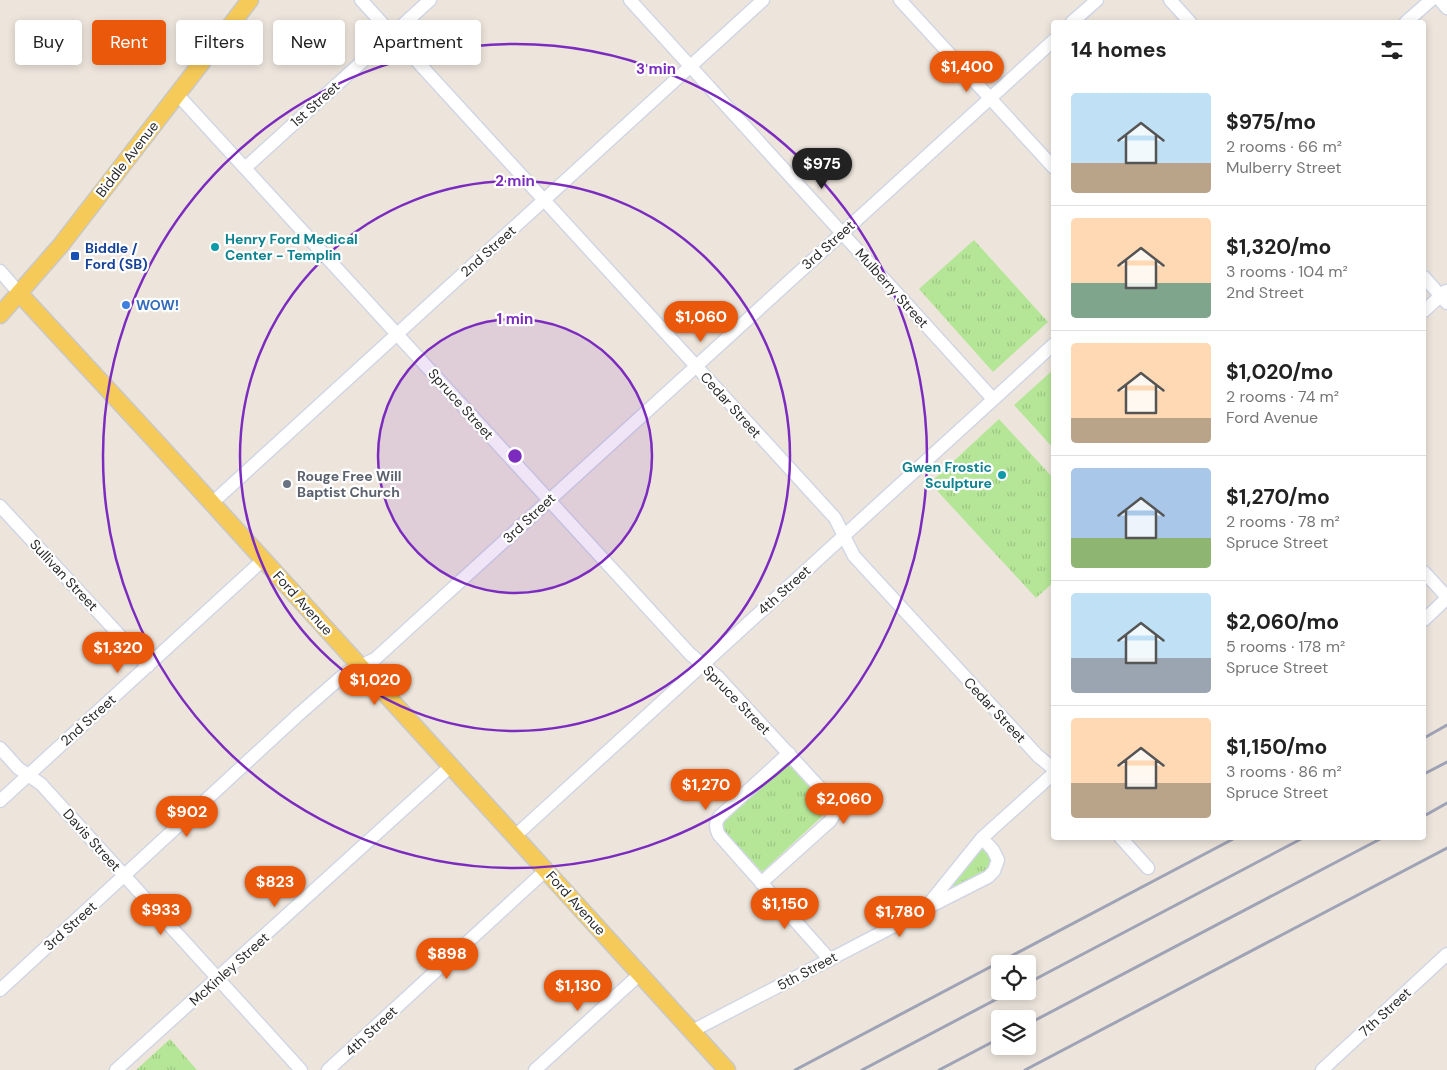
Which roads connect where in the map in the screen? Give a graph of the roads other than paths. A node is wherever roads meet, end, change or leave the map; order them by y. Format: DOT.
graph roads {
  1 [pos="250,0"];
  2 [pos="361,0"];
  3 [pos="430,0"];
  4 [pos="630,0"];
  5 [pos="763,0"];
  6 [pos="900,0"];
  7 [pos="1097,0"];
  8 [pos="1170,0"];
  9 [pos="1431,0"];
  10 [pos="1440,0"];
  11 [pos="1447,8"];
  12 [pos="379,20"];
  13 [pos="408,20"];
  14 [pos="1074,20"];
  15 [pos="1188,20"];
  16 [pos="1408,20"];
  17 [pos="1051,43"];
  18 [pos="358,65"];
  19 [pos="420,65"];
  20 [pos="690,66"];
  21 [pos="177,94"];
  22 [pos="990,98"];
  23 [pos="1051,165"];
  24 [pos="245,168"];
  25 [pos="544,200"];
  26 [pos="842,233"];
  27 [pos="0,271"];
  28 [pos="1426,279"];
  29 [pos="19,293"];
  30 [pos="1445,296"];
  31 [pos="1426,310"];
  32 [pos="0,315"];
  33 [pos="397,334"];
  34 [pos="1051,347"];
  35 [pos="696,366"];
  36 [pos="993,399"];
  37 [pos="548,500"];
  38 [pos="212,503"];
  39 [pos="0,506"];
  40 [pos="843,536"];
  41 [pos="264,560"];
  42 [pos="1426,574"];
  43 [pos="1447,598"];
  44 [pos="1426,618"];
  45 [pos="703,664"];
  46 [pos="148,666"];
  47 [pos="361,666"];
  48 [pos="0,748"];
  49 [pos="789,753"];
  50 [pos="451,766"];
  51 [pos="1051,767"];
  52 [pos="28,775"];
  53 [pos="1051,776"];
  54 [pos="0,800"];
  55 [pos="515,836"];
  56 [pos="982,838"];
  57 [pos="1123,840"];
  58 [pos="1148,868"];
  59 [pos="546,870"];
  60 [pos="125,876"];
  61 [pos="761,883"];
  62 [pos="923,911"];
  63 [pos="1447,954"];
  64 [pos="830,960"];
  65 [pos="640,974"];
  66 [pos="218,978"];
  67 [pos="0,990"];
  68 [pos="692,1031"];
  69 [pos="116,1070"];
  70 [pos="301,1070"];
  71 [pos="328,1070"];
  72 [pos="535,1070"];
  73 [pos="727,1070"];
  74 [pos="1322,1070"];
  1 -- 21 [label="main road, Biddle Avenue"];
  2 -- 12 [label="street, Cedar Street"];
  3 -- 13 [label="street, 1st Street"];
  4 -- 20 [label="street, Mulberry Street"];
  5 -- 20 [label="street, 2nd Street"];
  6 -- 22 [label="street"];
  7 -- 14 [label="street"];
  8 -- 15 [label="street"];
  9 -- 16 [label="street"];
  10 -- 11 [label="street"];
  17 -- 22 [label="street, 3rd Street"];
  18 -- 24 [label="street, 1st Street"];
  19 -- 25 [label="street, Cedar Street"];
  20 -- 25 [label="street, 2nd Street"];
  20 -- 26 [label="street, Mulberry Street"];
  21 -- 24 [label="street, Spruce Street"];
  21 -- 29 [label="main road, Biddle Avenue"];
  22 -- 23 [label="street"];
  22 -- 26 [label="street, 3rd Street"];
  24 -- 33 [label="street, Spruce Street"];
  25 -- 33 [label="street, 2nd Street"];
  25 -- 35 [label="street, Cedar Street"];
  26 -- 35 [label="street, 3rd Street"];
  26 -- 36 [label="street, Mulberry Street"];
  27 -- 29 [label="street, Ford Avenue"];
  28 -- 30 [label="street"];
  29 -- 32 [label="main road, Biddle Avenue"];
  29 -- 38 [label="main road, Ford Avenue"];
  30 -- 31 [label="street"];
  33 -- 37 [label="street, Spruce Street"];
  33 -- 38 [label="street, 2nd Street"];
  34 -- 36 [label="street, 4th Street"];
  35 -- 37 [label="street, 3rd Street"];
  35 -- 40 [label="street, Cedar Street"];
  36 -- 40 [label="street, 4th Street"];
  37 -- 45 [label="street, Spruce Street"];
  37 -- 47 [label="street, 3rd Street"];
  38 -- 41 [label="main road, Ford Avenue"];
  39 -- 46 [label="street, Sullivan Street"];
  40 -- 45 [label="street, 4th Street"];
  40 -- 51 [label="street, Cedar Street"];
  41 -- 46 [label="street, 2nd Street"];
  41 -- 47 [label="main road, Ford Avenue"];
  42 -- 43 [label="street"];
  43 -- 44 [label="street"];
  45 -- 49 [label="street, Spruce Street"];
  45 -- 55 [label="street, 4th Street"];
  46 -- 52 [label="street, 2nd Street"];
  47 -- 50 [label="main road, Ford Avenue"];
  47 -- 60 [label="street, 3rd Street"];
  48 -- 52 [label="street, Davis Street"];
  49 -- 61 [label="street"];
  49 -- 61 [label="street, Spruce Street"];
  50 -- 55 [label="main road, Ford Avenue"];
  50 -- 66 [label="street, McKinley Street"];
  52 -- 54 [label="street, 2nd Street"];
  52 -- 60 [label="street, Davis Street"];
  53 -- 56 [label="street, 5th Street"];
  55 -- 59 [label="main road, Ford Avenue"];
  56 -- 62 [label="street, 5th Street"];
  56 -- 62 [label="street, 5th Street"];
  57 -- 58 [label="street"];
  59 -- 65 [label="main road, Ford Avenue"];
  59 -- 71 [label="street, 4th Street"];
  60 -- 66 [label="street, Davis Street"];
  60 -- 67 [label="street, 3rd Street"];
  61 -- 64 [label="street"];
  62 -- 64 [label="street, 5th Street"];
  63 -- 74 [label="street, 7th Street"];
  64 -- 68 [label="street, 5th Street"];
  65 -- 68 [label="main road, Ford Avenue"];
  65 -- 72 [label="street"];
  66 -- 69 [label="street, McKinley Street"];
  66 -- 70 [label="street, Davis Street"];
  68 -- 73 [label="main road, Ford Avenue"];
}
